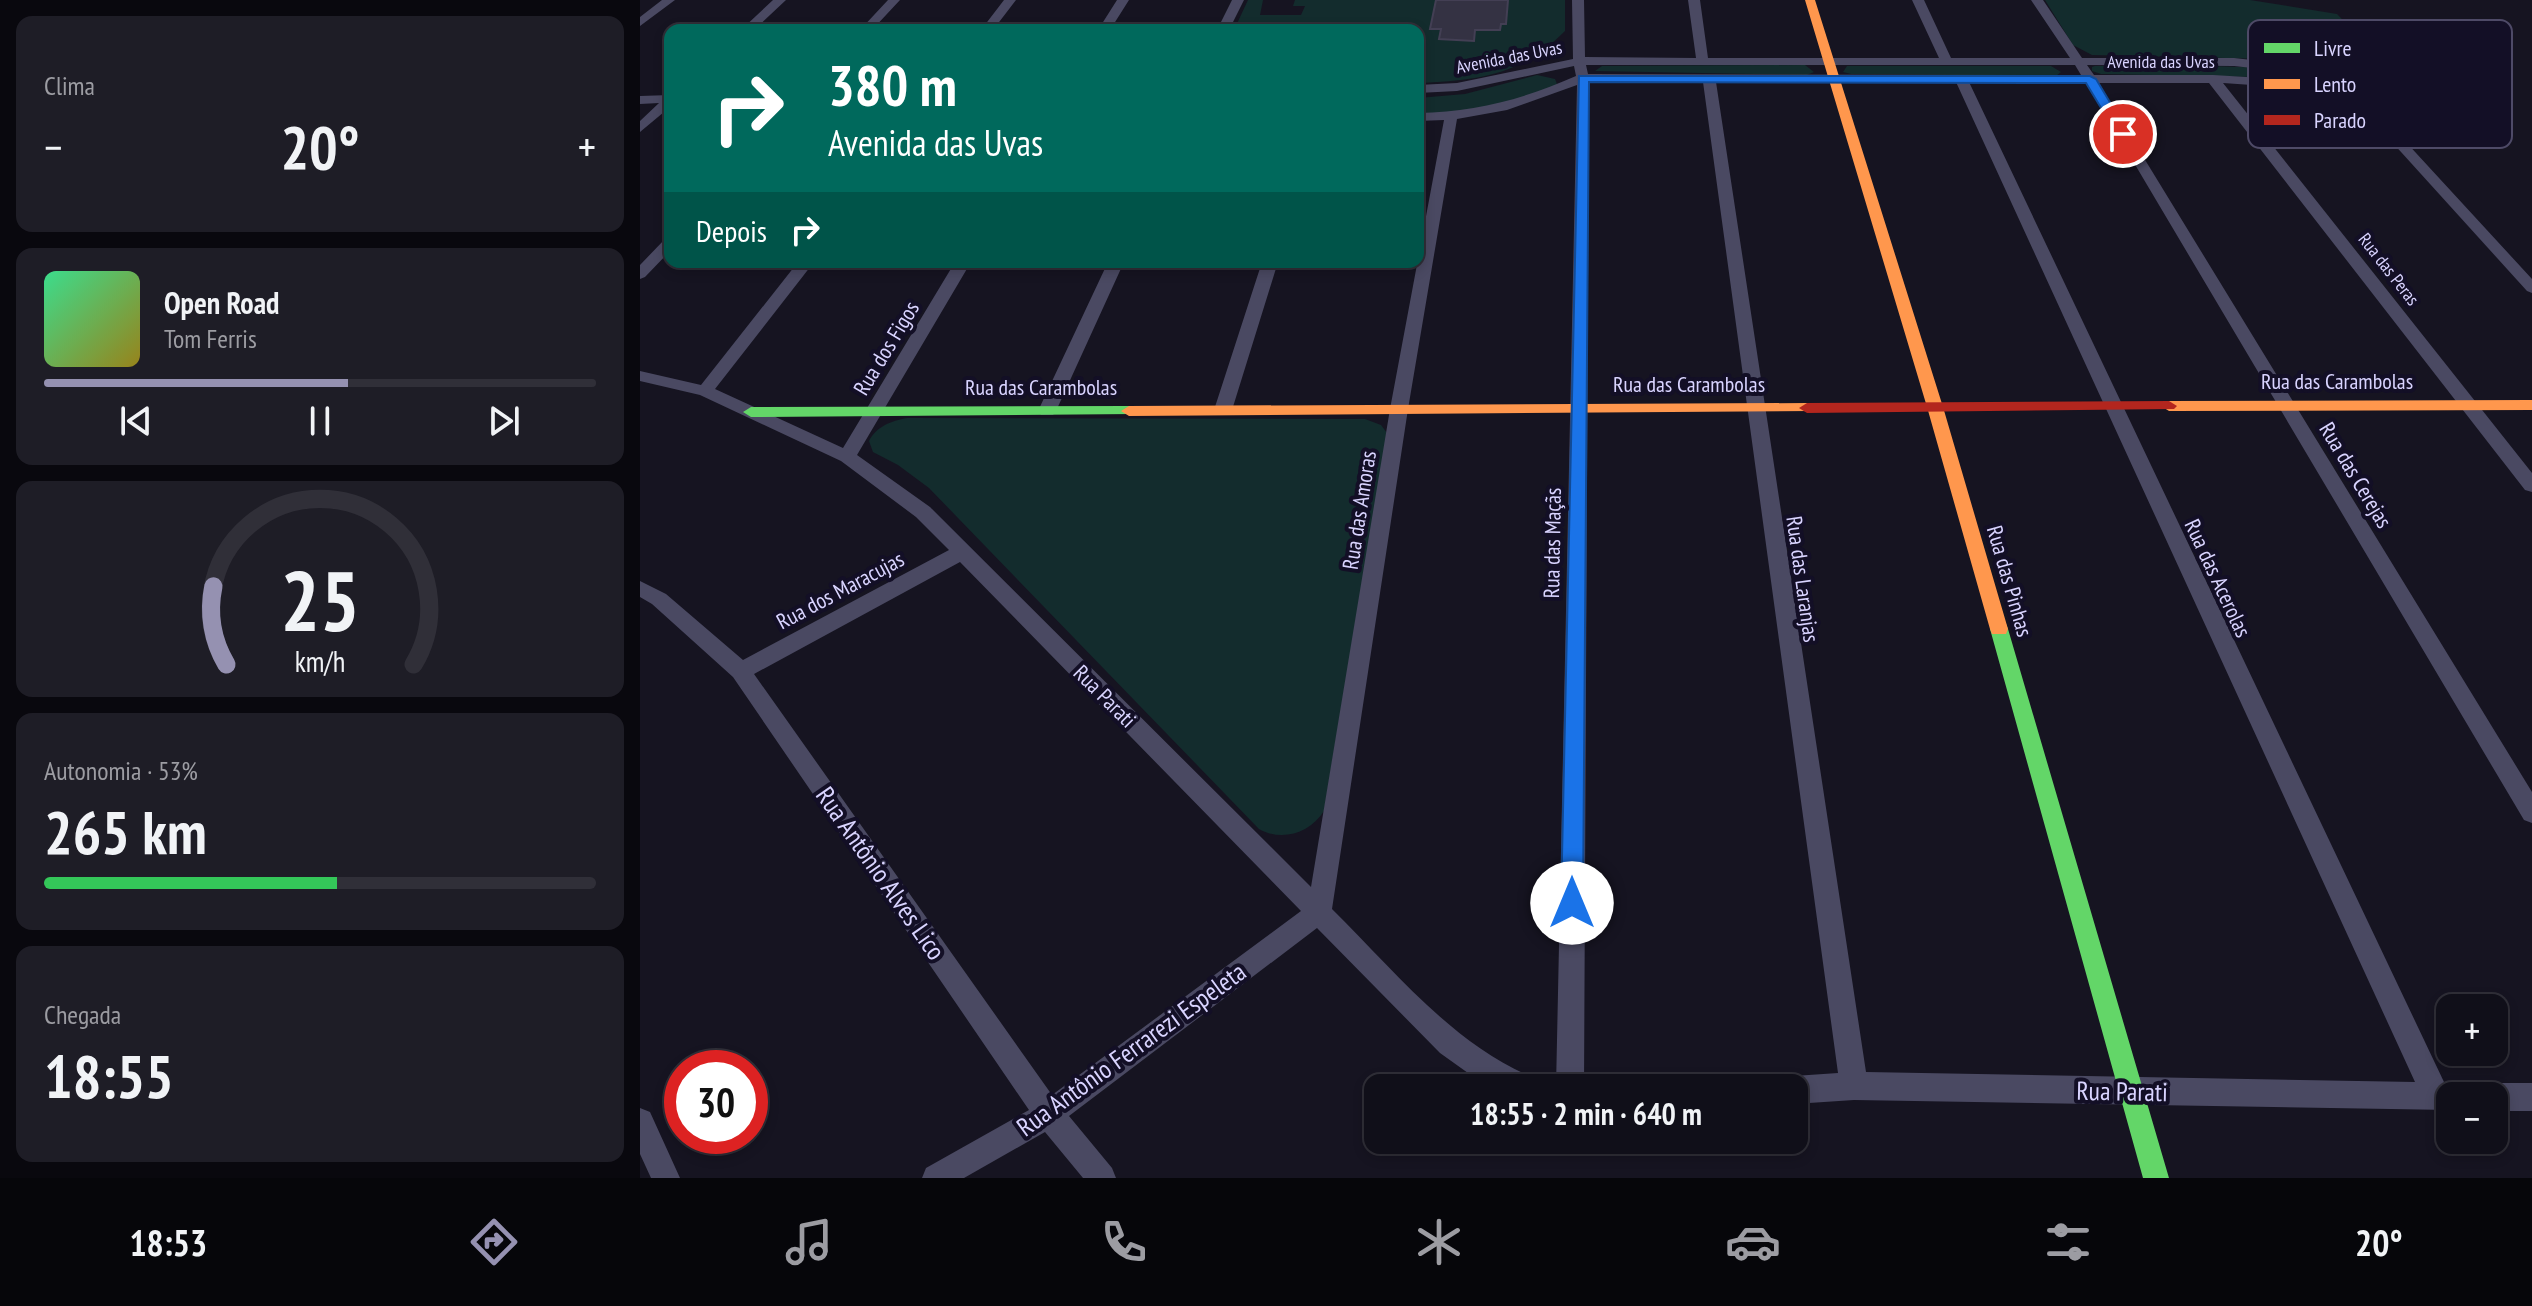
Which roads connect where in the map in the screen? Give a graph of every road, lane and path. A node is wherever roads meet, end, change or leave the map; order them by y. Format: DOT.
graph roads {
  1 [pos="669,0"];
  2 [pos="780,0"];
  3 [pos="894,0"];
  4 [pos="1010,0"];
  5 [pos="1123,0"];
  6 [pos="1238,0"];
  7 [pos="1578,0"];
  8 [pos="1694,0"];
  9 [pos="1810,0"];
  10 [pos="1918,0"];
  11 [pos="2037,0"];
  12 [pos="640,23"];
  13 [pos="754,24"];
  14 [pos="872,24"];
  15 [pos="992,24"];
  16 [pos="1108,24"];
  17 [pos="1226,24"];
  18 [pos="1947,62"];
  19 [pos="2079,62"];
  20 [pos="2248,64"];
  21 [pos="1581,70"];
  22 [pos="1706,70"];
  23 [pos="1831,70"];
  24 [pos="1961,79"];
  25 [pos="2090,79"];
  26 [pos="2213,79"];
  27 [pos="2248,81"];
  28 [pos="1424,88"];
  29 [pos="640,100"];
  30 [pos="664,100"];
  31 [pos="664,105"];
  32 [pos="1424,117"];
  33 [pos="1451,117"];
  34 [pos="664,120"];
  35 [pos="643,122"];
  36 [pos="2248,123"];
  37 [pos="2268,148"];
  38 [pos="2404,148"];
  39 [pos="664,248"];
  40 [pos="801,268"];
  41 [pos="959,268"];
  42 [pos="1113,268"];
  43 [pos="1268,268"];
  44 [pos="640,274"];
  45 [pos="2532,288"];
  46 [pos="640,376"];
  47 [pos="705,391"];
  48 [pos="2471,405"];
  49 [pos="2532,405"];
  50 [pos="2111,406"];
  51 [pos="2285,406"];
  52 [pos="1935,407"];
  53 [pos="1754,408"];
  54 [pos="1399,409"];
  55 [pos="1578,409"];
  56 [pos="1223,410"];
  57 [pos="1047,411"];
  58 [pos="751,412"];
  59 [pos="873,412"];
  60 [pos="847,457"];
  61 [pos="2532,486"];
  62 [pos="962,552"];
  63 [pos="640,588"];
  64 [pos="741,671"];
  65 [pos="2532,813"];
  66 [pos="1319,912"];
  67 [pos="1492,1074"];
  68 [pos="1570,1074"];
  69 [pos="2436,1082"];
  70 [pos="1854,1086"];
  71 [pos="1808,1089"];
  72 [pos="2133,1091"];
  73 [pos="2436,1096"];
  74 [pos="2508,1097"];
  75 [pos="2532,1097"];
  76 [pos="1049,1114"];
  77 [pos="640,1122"];
  78 [pos="666,1178"];
  79 [pos="936,1178"];
  80 [pos="1102,1178"];
  81 [pos="2156,1178"];
  1 -- 12 [label="street"];
  2 -- 13 [label="street"];
  3 -- 14 [label="street"];
  4 -- 15 [label="street"];
  5 -- 16 [label="street"];
  6 -- 17 [label="street"];
  7 -- 21 [label="street, Rua das Maçãs"];
  8 -- 22 [label="street, Rua das Laranjas"];
  9 -- 23 [label="street, Rua das Pinhas"];
  10 -- 18 [label="street"];
  11 -- 19 [label="street, Rua das Cerejas"];
  18 -- 19 [label="street, Avenida das Uvas"];
  18 -- 23 [label="street, Avenida das Uvas"];
  19 -- 20 [label="street, Avenida das Uvas"];
  19 -- 25 [label="street, Rua das Cerejas"];
  21 -- 22 [label="street, Avenida das Uvas"];
  21 -- 22 [label="street, Avenida das Uvas"];
  21 -- 28 [label="street, Avenida das Uvas"];
  21 -- 33 [label="street, Avenida das Uvas"];
  21 -- 55 [label="street, Rua das Maçãs"];
  22 -- 23 [label="street, Avenida das Uvas"];
  22 -- 23 [label="street, Avenida das Uvas"];
  22 -- 53 [label="street, Rua das Laranjas"];
  23 -- 24 [label="street, Avenida das Uvas"];
  23 -- 52 [label="street, Rua das Pinhas"];
  24 -- 25 [label="street, Avenida das Uvas"];
  24 -- 50 [label="street, Rua das Acerolas"];
  25 -- 26 [label="street, Avenida das Uvas"];
  25 -- 51 [label="street, Rua das Cerejas"];
  26 -- 27 [label="street, Avenida das Uvas"];
  26 -- 36 [label="street, Rua das Peras"];
  29 -- 30 [label="street"];
  31 -- 35 [label="street"];
  32 -- 33 [label="street, Avenida das Uvas"];
  33 -- 54 [label="street, Rua das Amoras"];
  34 -- 35 [label="street"];
  37 -- 48 [label="street, Rua das Peras"];
  38 -- 45 [label="street"];
  39 -- 44 [label="street"];
  40 -- 47 [label="street"];
  41 -- 59 [label="street, Rua dos Figos"];
  42 -- 57 [label="street"];
  43 -- 56 [label="street"];
  46 -- 47 [label="street, Rua Parati"];
  47 -- 58 [label="street, Rua Parati"];
  48 -- 49 [label="street, Rua das Carambolas"];
  48 -- 51 [label="street, Rua das Carambolas"];
  48 -- 61 [label="street, Rua das Peras"];
  50 -- 51 [label="street, Rua das Carambolas"];
  50 -- 52 [label="street, Rua das Carambolas"];
  50 -- 69 [label="street, Rua das Acerolas"];
  51 -- 65 [label="street, Rua das Cerejas"];
  52 -- 53 [label="street, Rua das Carambolas"];
  52 -- 72 [label="street, Rua das Pinhas"];
  53 -- 55 [label="street, Rua das Carambolas"];
  53 -- 70 [label="street, Rua das Laranjas"];
  54 -- 55 [label="street, Rua das Carambolas"];
  54 -- 56 [label="street, Rua das Carambolas"];
  54 -- 66 [label="street, Rua das Amoras"];
  55 -- 68 [label="street, Rua das Maçãs"];
  56 -- 57 [label="street, Rua das Carambolas"];
  57 -- 59 [label="street, Rua das Carambolas"];
  58 -- 59 [label="street, Rua das Carambolas"];
  58 -- 60 [label="street, Rua Parati"];
  59 -- 60 [label="street, Rua dos Figos"];
  60 -- 62 [label="street, Rua Parati"];
  62 -- 64 [label="street, Rua dos Maracujas"];
  62 -- 66 [label="street, Rua Parati"];
  63 -- 64 [label="street, Rua Antônio Alves Lico"];
  64 -- 76 [label="street, Rua Antônio Alves Lico"];
  66 -- 67 [label="street, Rua Parati"];
  66 -- 76 [label="street, Rua Antônio Ferrarezi Espeleta"];
  70 -- 71 [label="street, Rua Parati"];
  70 -- 72 [label="street, Rua Parati"];
  72 -- 73 [label="street, Rua Parati"];
  72 -- 81 [label="street, Rua das Pinhas"];
  74 -- 75 [label="street"];
  76 -- 79 [label="street, Rua Antônio Ferrarezi Espeleta"];
  76 -- 80 [label="street, Rua Antônio Alves Lico"];
  77 -- 78 [label="street"];
}
